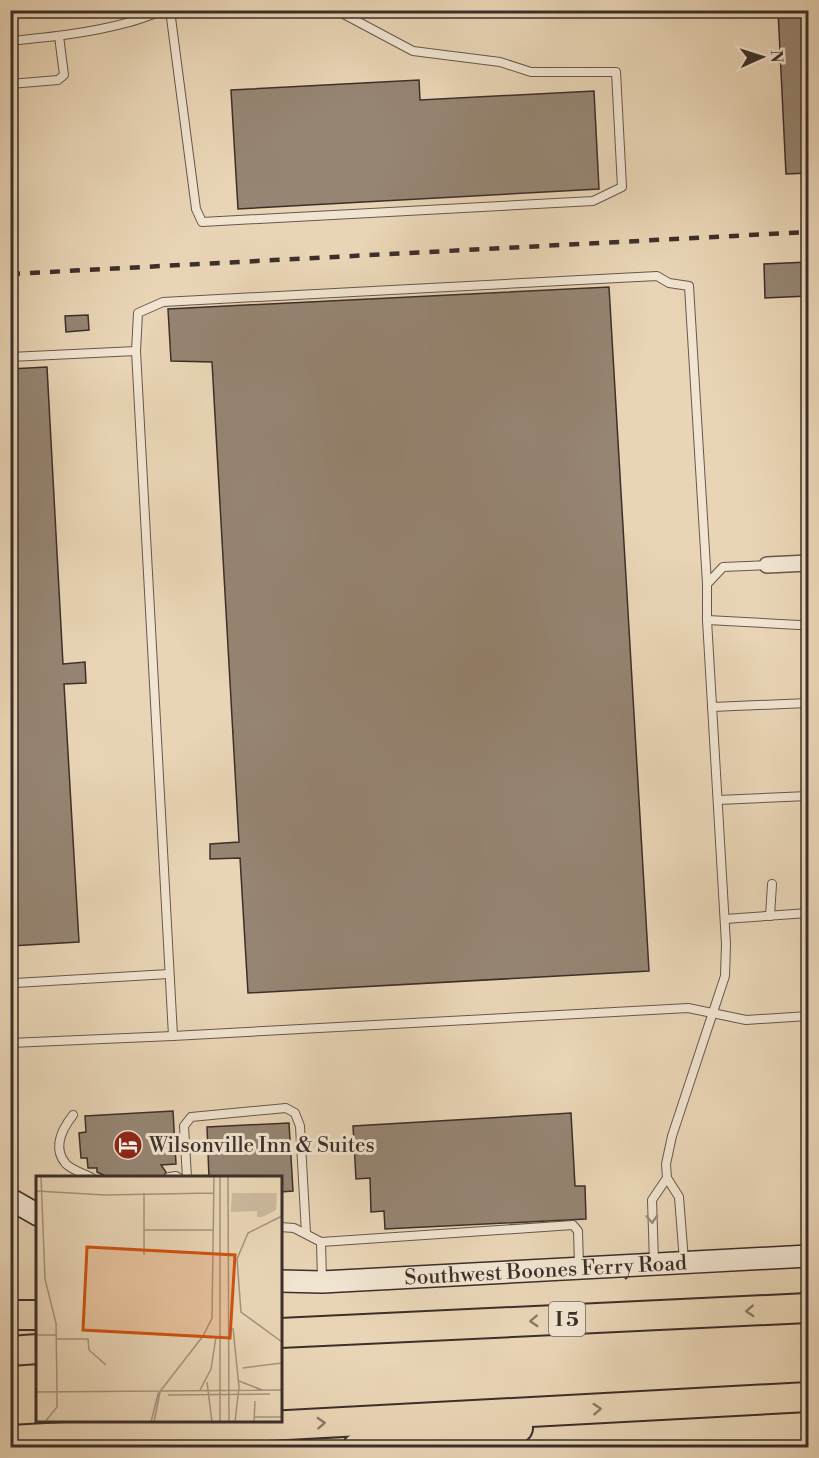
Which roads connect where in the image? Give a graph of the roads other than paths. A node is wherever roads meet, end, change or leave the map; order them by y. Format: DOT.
graph roads {
  1 [pos="165,10"];
  2 [pos="170,10"];
  3 [pos="336,10"];
  4 [pos="59,36"];
  5 [pos="10,41"];
  6 [pos="10,84"];
  7 [pos="136,351"];
  8 [pos="10,357"];
  9 [pos="808,562"];
  10 [pos="767,565"];
  11 [pos="707,584"];
  12 [pos="707,620"];
  13 [pos="808,624"];
  14 [pos="808,703"];
  15 [pos="712,706"];
  16 [pos="808,796"];
  17 [pos="718,800"];
  18 [pos="772,884"];
  19 [pos="808,913"];
  20 [pos="770,916"];
  21 [pos="725,919"];
  22 [pos="169,974"];
  23 [pos="10,986"];
  24 [pos="712,1014"];
  25 [pos="808,1016"];
  26 [pos="173,1036"];
  27 [pos="10,1043"];
  28 [pos="73,1115"];
  29 [pos="88,1176"];
  30 [pos="187,1176"];
  31 [pos="667,1178"];
  32 [pos="10,1200"];
  33 [pos="36,1214"];
  34 [pos="282,1227"];
  35 [pos="306,1233"];
  36 [pos="321,1242"];
  37 [pos="808,1256"];
  38 [pos="684,1262"];
  39 [pos="654,1264"];
  40 [pos="580,1268"];
  41 [pos="282,1281"];
  42 [pos="322,1282"];
  43 [pos="808,1308"];
  44 [pos="10,1315"];
  45 [pos="36,1315"];
  46 [pos="282,1325"];
  47 [pos="326,1330"];
  48 [pos="282,1333"];
  49 [pos="36,1349"];
  50 [pos="10,1351"];
  51 [pos="808,1397"];
  52 [pos="539,1412"];
  53 [pos="10,1440"];
  54 [pos="357,1448"];
  1 -- 4 [label="lane"];
  2 -- 3 [label="lane"];
  4 -- 5 [label="lane"];
  4 -- 6 [label="lane"];
  7 -- 8 [label="lane"];
  7 -- 11 [label="lane"];
  7 -- 22 [label="lane"];
  9 -- 10 [label="street"];
  10 -- 11 [label="lane"];
  11 -- 12 [label="lane"];
  12 -- 13 [label="lane"];
  12 -- 15 [label="lane"];
  14 -- 15 [label="lane"];
  15 -- 17 [label="lane"];
  16 -- 17 [label="lane"];
  17 -- 21 [label="lane"];
  18 -- 20 [label="lane"];
  19 -- 20 [label="lane"];
  20 -- 21 [label="lane"];
  21 -- 24 [label="lane"];
  22 -- 23 [label="lane"];
  22 -- 26 [label="lane"];
  24 -- 25 [label="lane"];
  24 -- 26 [label="lane"];
  24 -- 31 [label="lane"];
  26 -- 27 [label="lane"];
  28 -- 29 [label="lane"];
  30 -- 35 [label="lane"];
  31 -- 38 [label="lane"];
  31 -- 39 [label="lane, one-way"];
  32 -- 33 [label="street"];
  34 -- 35 [label="lane"];
  35 -- 36 [label="lane"];
  36 -- 40 [label="lane"];
  36 -- 42 [label="lane"];
  37 -- 38 [label="street, Southwest Boones Ferry Road"];
  38 -- 39 [label="street, Southwest Boones Ferry Road"];
  39 -- 40 [label="street, Southwest Boones Ferry Road"];
  40 -- 42 [label="street, Southwest Boones Ferry Road"];
  41 -- 42 [label="street, Southwest Boones Ferry Road"];
  43 -- 47 [label="highway, I 5, one-way"];
  44 -- 45 [label="highway"];
  46 -- 47 [label="highway, I 5"];
  47 -- 48 [label="highway, I 5"];
  49 -- 50 [label="highway"];
  52 -- 51 [label="highway, one-way"];
  53 -- 52 [label="highway, one-way"];
  52 -- 54 [label="highway"];
}
